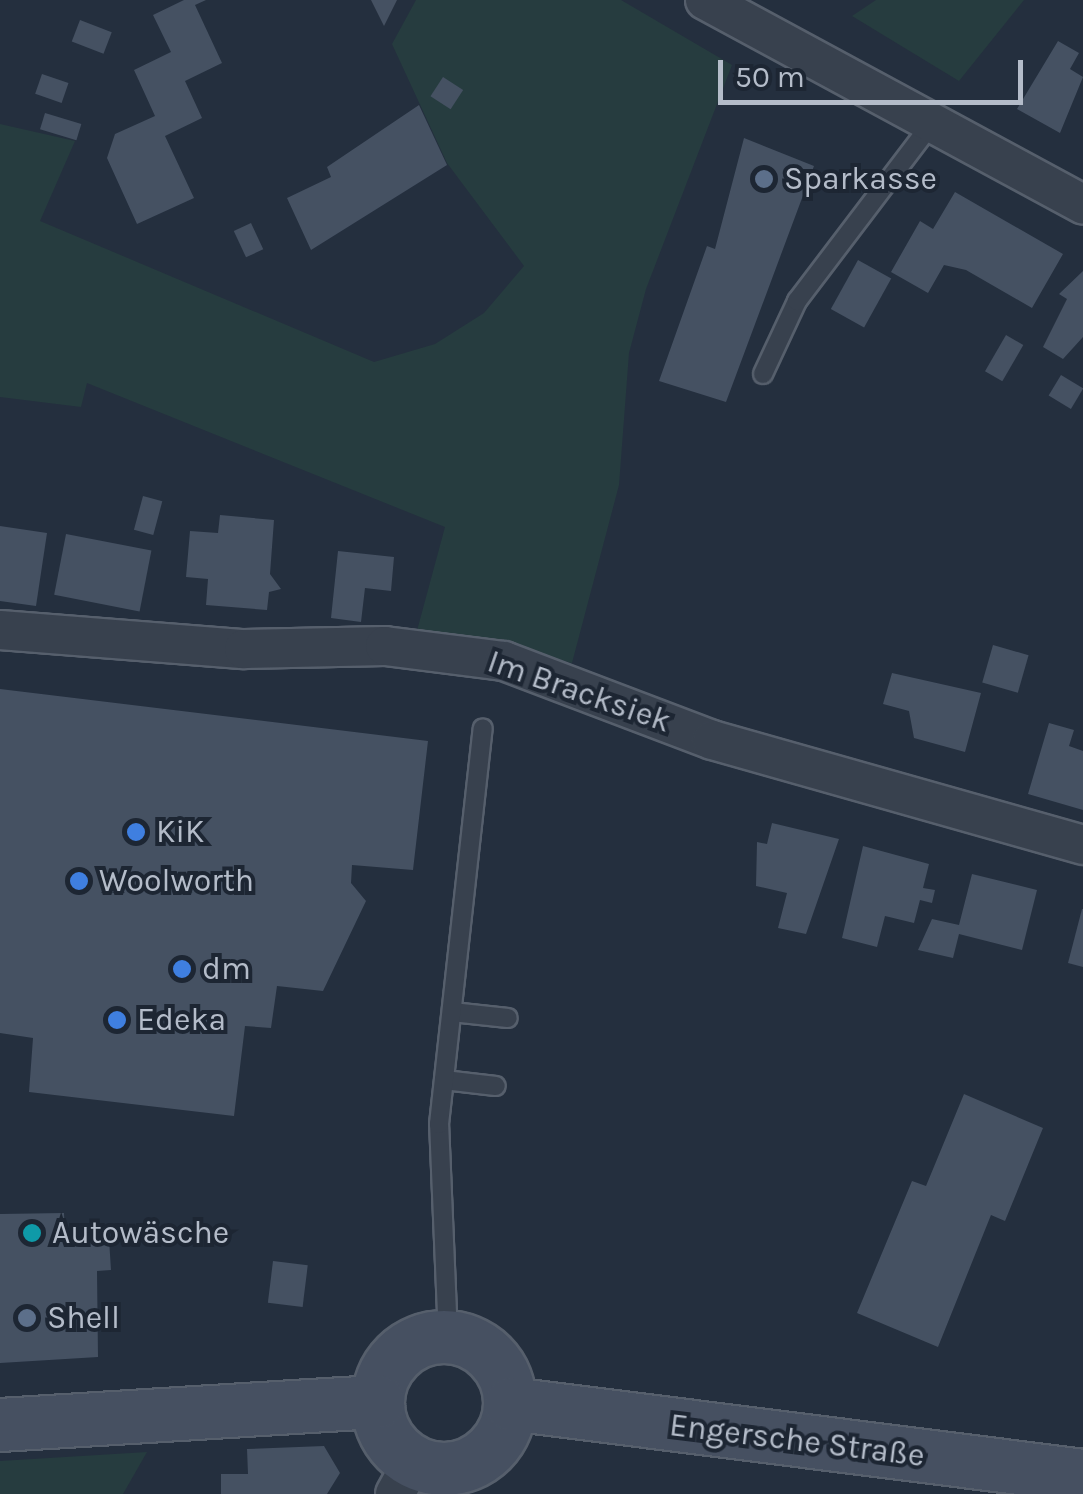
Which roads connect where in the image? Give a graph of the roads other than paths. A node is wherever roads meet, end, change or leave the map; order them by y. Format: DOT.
graph roads {
  1 [pos="705,0"];
  2 [pos="932,122"];
  3 [pos="1083,204"];
  4 [pos="762,374"];
  5 [pos="0,630"];
  6 [pos="483,728"];
  7 [pos="1083,845"];
  8 [pos="452,1012"];
  9 [pos="508,1018"];
  10 [pos="444,1080"];
  11 [pos="496,1086"];
  12 [pos="448,1337"];
  13 [pos="378,1402"];
  14 [pos="511,1404"];
  15 [pos="0,1424"];
  16 [pos="1083,1476"];
  17 [pos="404,1478"];
  18 [pos="1005,1481"];
  1 -- 2 [label="street"];
  2 -- 3 [label="street"];
  2 -- 4 [label="lane"];
  5 -- 7 [label="street, Im Bracksiek"];
  6 -- 8 [label="lane"];
  8 -- 9 [label="lane"];
  8 -- 10 [label="lane"];
  10 -- 11 [label="lane"];
  10 -- 12 [label="lane"];
  12 -- 13 [label="main road"];
  12 -- 14 [label="main road"];
  13 -- 15 [label="main road"];
  13 -- 17 [label="main road"];
  14 -- 17 [label="main road"];
  14 -- 18 [label="main road, Engersche Straße"];
  16 -- 18 [label="main road, Engersche Straße"];
}
